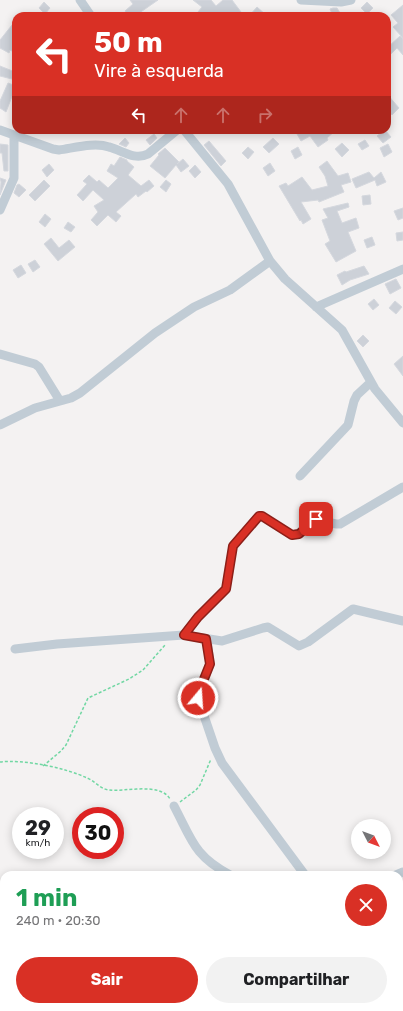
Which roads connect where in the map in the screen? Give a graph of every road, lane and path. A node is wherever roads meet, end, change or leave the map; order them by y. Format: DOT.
graph roads {
  1 [pos="80,0"];
  2 [pos="301,0"];
  3 [pos="351,0"];
  4 [pos="88,12"];
  5 [pos="0,130"];
  6 [pos="172,134"];
  7 [pos="187,134"];
  8 [pos="14,135"];
  9 [pos="0,210"];
  10 [pos="270,261"];
  11 [pos="403,269"];
  12 [pos="316,307"];
  13 [pos="0,354"];
  14 [pos="371,382"];
  15 [pos="60,401"];
  16 [pos="403,423"];
  17 [pos="0,425"];
  18 [pos="300,476"];
  19 [pos="403,487"];
  20 [pos="403,621"];
  21 [pos="184,635"];
  22 [pos="172,636"];
  23 [pos="206,639"];
  24 [pos="15,649"];
  25 [pos="215,748"];
  26 [pos="0,762"];
  27 [pos="43,766"];
  28 [pos="174,806"];
  29 [pos="223,871"];
  30 [pos="301,871"];
  1 -- 4 [label="street"];
  2 -- 3 [label="street"];
  5 -- 8 [label="street"];
  6 -- 8 [label="street"];
  7 -- 10 [label="street"];
  8 -- 9 [label="street"];
  10 -- 12 [label="street"];
  10 -- 15 [label="street"];
  11 -- 12 [label="street"];
  12 -- 14 [label="street"];
  13 -- 15 [label="street"];
  14 -- 16 [label="street"];
  14 -- 18 [label="street"];
  15 -- 17 [label="street"];
  19 -- 21 [label="street"];
  20 -- 23 [label="street"];
  21 -- 22 [label="street"];
  21 -- 23 [label="street"];
  22 -- 24 [label="street"];
  22 -- 27 [label="path"];
  23 -- 25 [label="street"];
  25 -- 28 [label="path"];
  25 -- 30 [label="street"];
  26 -- 27 [label="path"];
  27 -- 28 [label="path"];
  28 -- 29 [label="street"];
}
